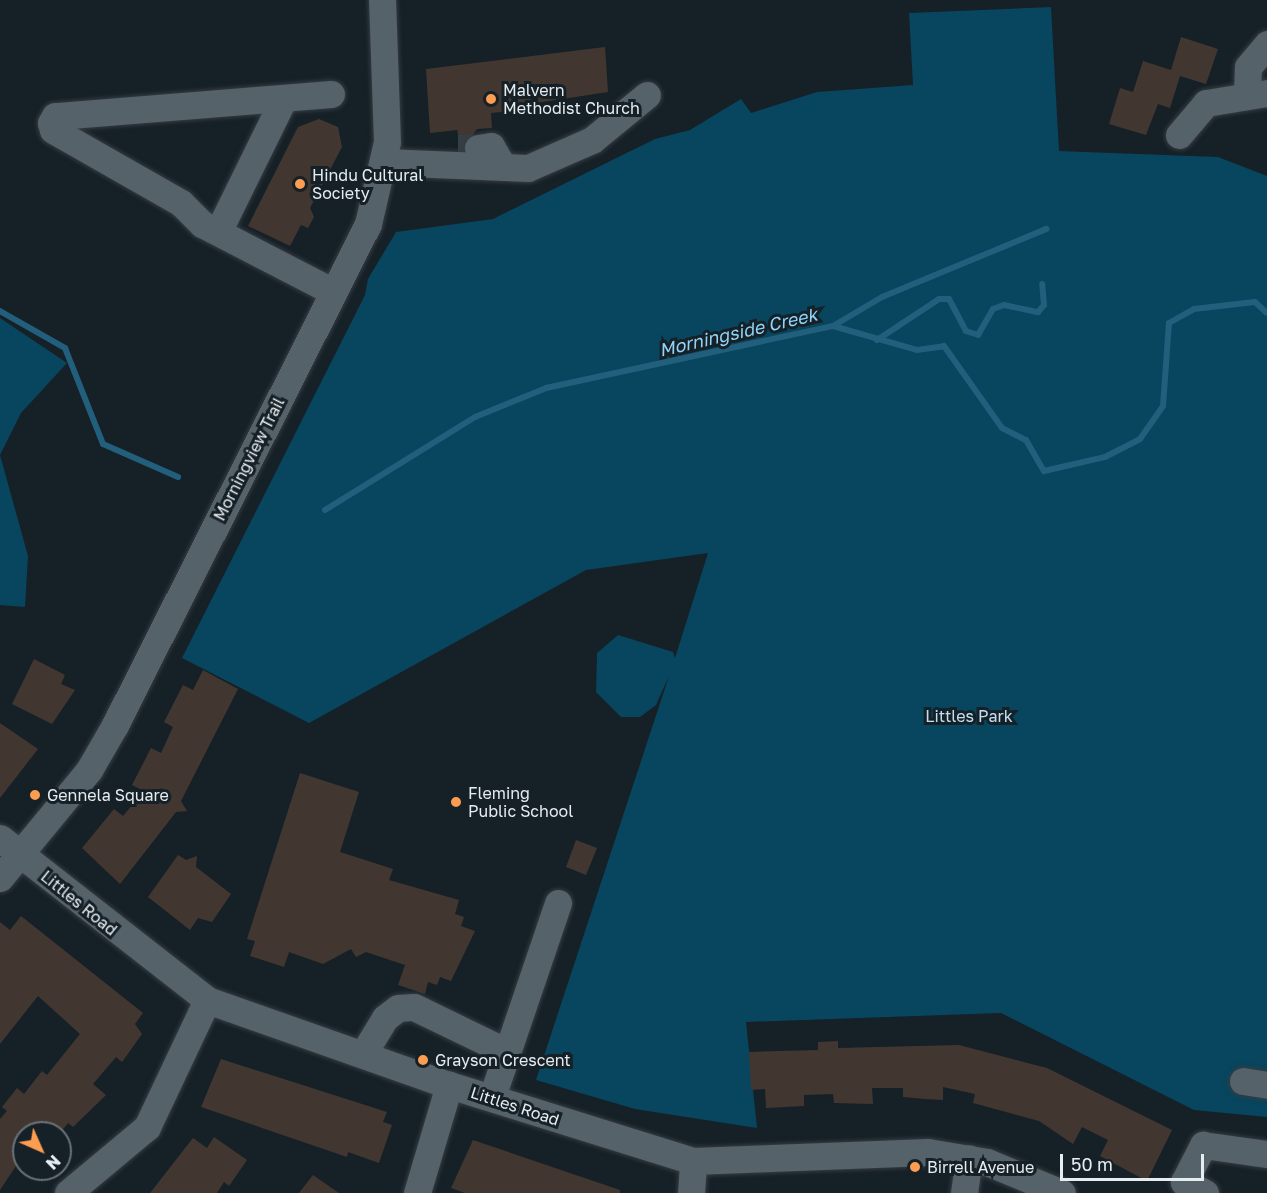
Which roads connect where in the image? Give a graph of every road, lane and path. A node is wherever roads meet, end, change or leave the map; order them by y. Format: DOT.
graph roads {
  1 [pos="382,0"];
  2 [pos="1267,44"];
  3 [pos="1257,93"];
  4 [pos="331,94"];
  5 [pos="647,95"];
  6 [pos="284,98"];
  7 [pos="1179,135"];
  8 [pos="461,154"];
  9 [pos="385,162"];
  10 [pos="503,167"];
  11 [pos="218,232"];
  12 [pos="334,292"];
  13 [pos="10,846"];
  14 [pos="0,878"];
  15 [pos="558,903"];
  16 [pos="207,1000"];
  17 [pos="507,1052"];
  18 [pos="363,1054"];
  19 [pos="449,1086"];
  20 [pos="492,1097"];
  21 [pos="1267,1154"];
  22 [pos="969,1158"];
  23 [pos="693,1161"];
  24 [pos="68,1193"];
  25 [pos="417,1193"];
  26 [pos="691,1193"];
  27 [pos="964,1193"];
  28 [pos="1062,1193"];
  29 [pos="1205,1193"];
  1 -- 9 [label="street, Morningview Trail"];
  2 -- 3 [label="street"];
  3 -- 7 [label="street"];
  4 -- 6 [label="street"];
  5 -- 10 [label="street"];
  6 -- 11 [label="street"];
  6 -- 11 [label="street"];
  8 -- 9 [label="street"];
  8 -- 10 [label="street"];
  8 -- 10 [label="street"];
  9 -- 12 [label="street, Morningview Trail"];
  11 -- 12 [label="street"];
  12 -- 13 [label="street, Morningview Trail"];
  13 -- 14 [label="street, Morningview Trail"];
  13 -- 16 [label="street, Littles Road"];
  15 -- 17 [label="street"];
  16 -- 18 [label="street, Littles Road"];
  16 -- 24 [label="street"];
  17 -- 18 [label="street"];
  17 -- 20 [label="street"];
  18 -- 19 [label="street, Littles Road"];
  19 -- 20 [label="street, Littles Road"];
  19 -- 25 [label="street"];
  20 -- 23 [label="street, Littles Road"];
  21 -- 29 [label="street"];
  22 -- 23 [label="street, Littles Road"];
  22 -- 27 [label="street"];
  22 -- 28 [label="street, Littles Road"];
  23 -- 26 [label="street"];
}
